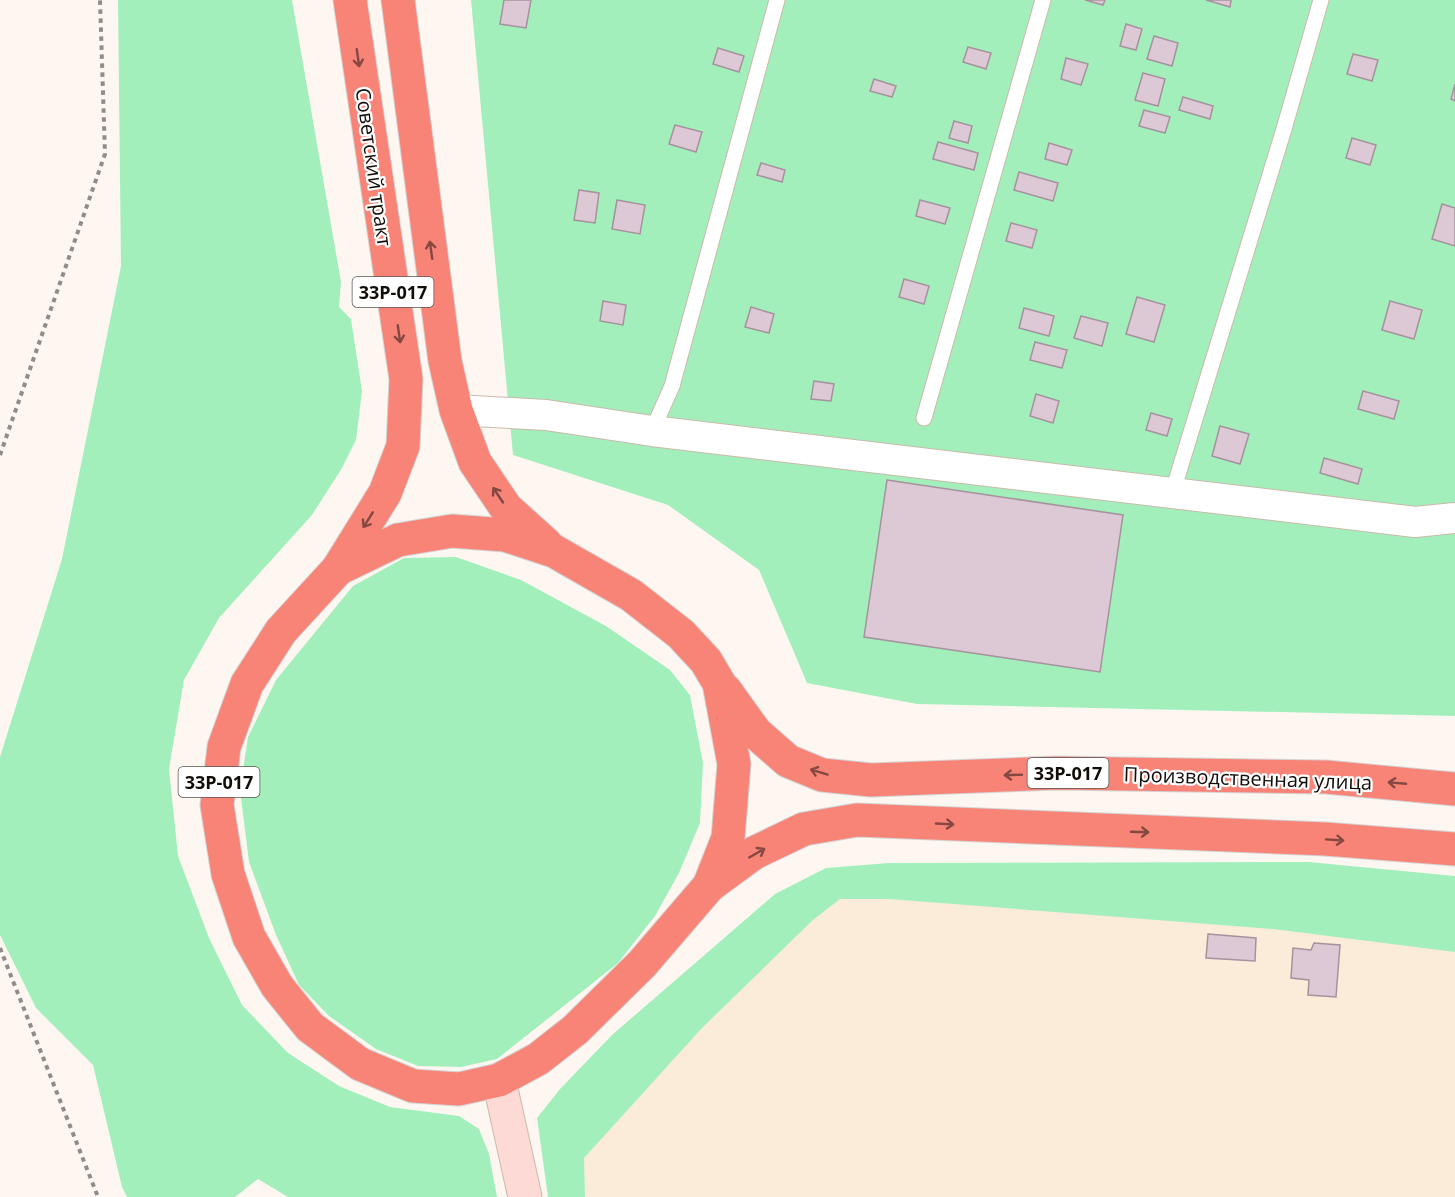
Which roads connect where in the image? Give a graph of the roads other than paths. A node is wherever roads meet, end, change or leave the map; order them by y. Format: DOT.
graph roads {
  1 [pos="350,0"];
  2 [pos="398,0"];
  3 [pos="777,0"];
  4 [pos="1043,0"];
  5 [pos="1321,0"];
  6 [pos="456,410"];
  7 [pos="924,418"];
  8 [pos="652,430"];
  9 [pos="1172,494"];
  10 [pos="1455,518"];
  11 [pos="554,551"];
  12 [pos="338,569"];
  13 [pos="720,683"];
  14 [pos="1455,789"];
  15 [pos="1455,849"];
  16 [pos="709,886"];
  17 [pos="499,1080"];
  18 [pos="525,1197"];
  1 -- 12 [label="highway, Советский тракт / 33Р-017, one-way"];
  6 -- 2 [label="highway, 33Р-017, one-way"];
  3 -- 8 [label="lane"];
  4 -- 7 [label="lane"];
  5 -- 9 [label="lane"];
  6 -- 8 [label="street"];
  11 -- 6 [label="highway, 33Р-017, one-way"];
  8 -- 9 [label="street"];
  9 -- 10 [label="street"];
  11 -- 12 [label="highway, 33Р-017"];
  11 -- 13 [label="highway, 33Р-017"];
  12 -- 17 [label="highway, 33Р-017"];
  14 -- 13 [label="highway, Производственная улица / 33Р-017, one-way"];
  13 -- 16 [label="highway, 33Р-017"];
  16 -- 15 [label="highway, 33Р-017, one-way"];
  16 -- 17 [label="highway, 33Р-017"];
  17 -- 18 [label="main road"];
}
